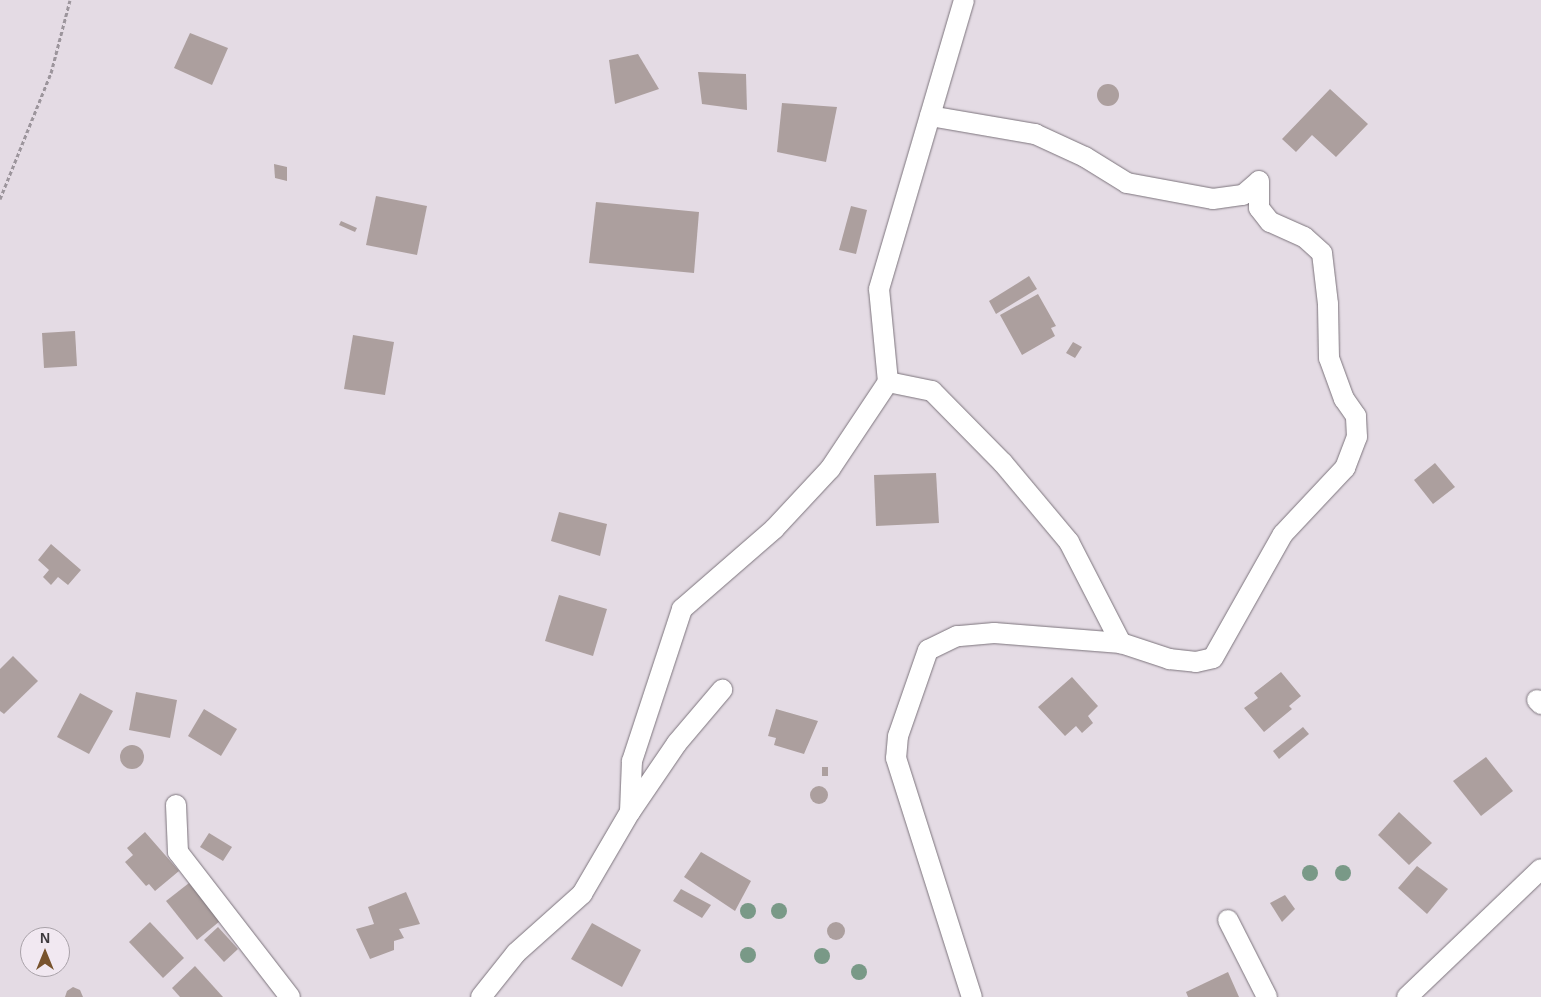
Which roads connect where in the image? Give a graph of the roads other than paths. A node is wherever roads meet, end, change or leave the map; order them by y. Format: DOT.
graph roads {
  1 [pos="964,0"];
  2 [pos="930,116"];
  3 [pos="888,382"];
  4 [pos="1121,643"];
  5 [pos="722,690"];
  6 [pos="176,805"];
  7 [pos="630,812"];
  8 [pos="1541,869"];
  9 [pos="1228,920"];
  10 [pos="290,997"];
  11 [pos="481,997"];
  12 [pos="972,997"];
  13 [pos="1267,997"];
  14 [pos="1406,997"];
  1 -- 2 [label="street"];
  2 -- 3 [label="street"];
  2 -- 4 [label="street"];
  3 -- 4 [label="street"];
  3 -- 7 [label="street"];
  4 -- 12 [label="street"];
  5 -- 7 [label="street"];
  6 -- 10 [label="street"];
  7 -- 11 [label="street"];
  8 -- 14 [label="street"];
  9 -- 13 [label="street"];
}
